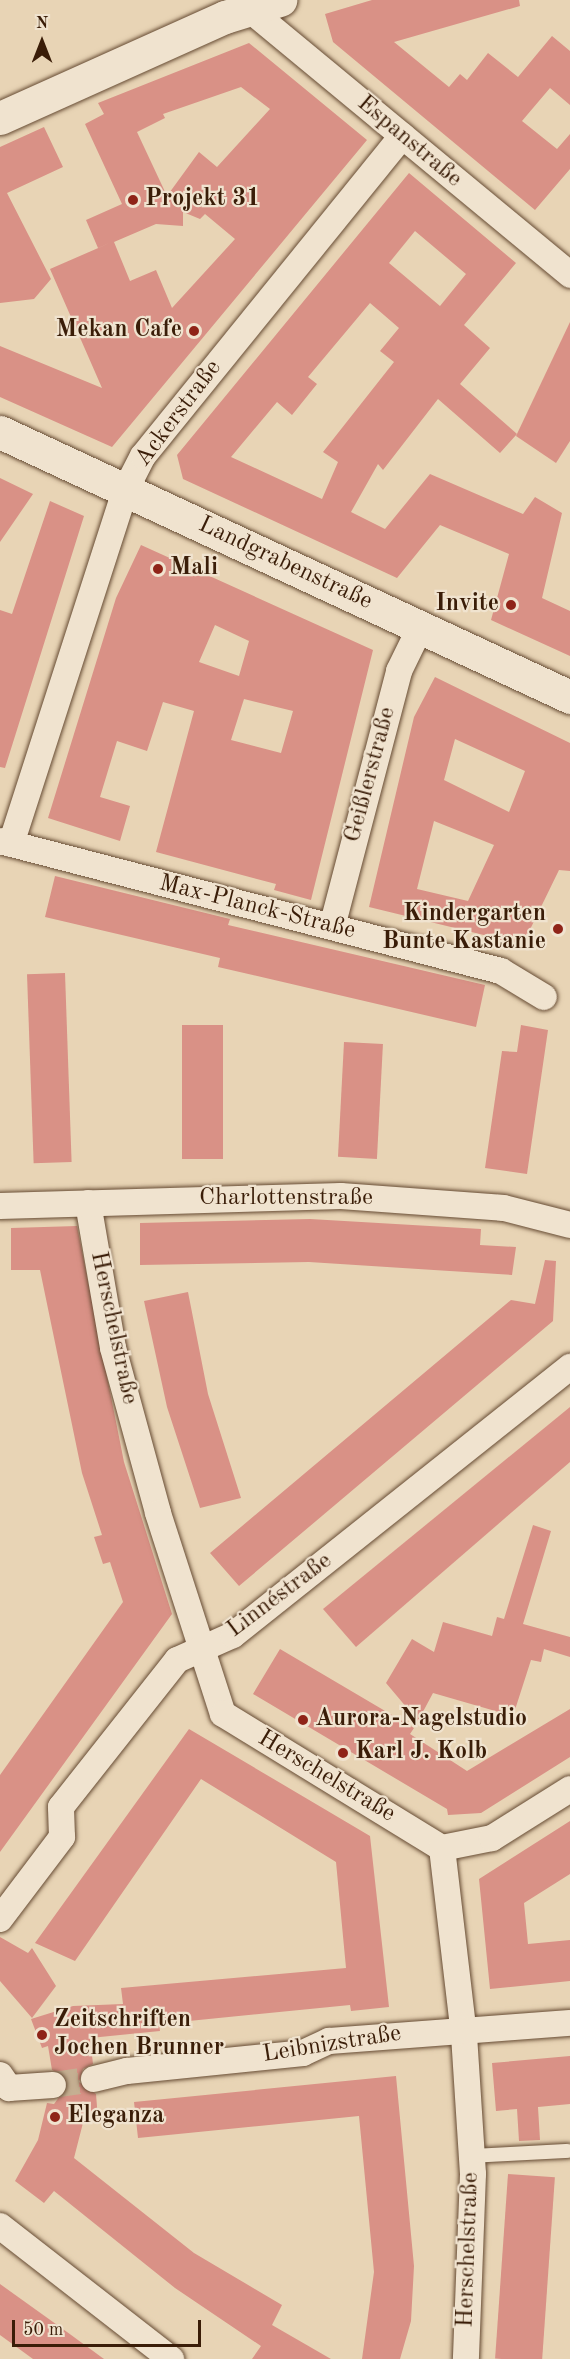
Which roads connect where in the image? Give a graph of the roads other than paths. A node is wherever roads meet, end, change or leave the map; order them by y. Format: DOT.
graph roads {
  1 [pos="280,0"];
  2 [pos="249,9"];
  3 [pos="0,118"];
  4 [pos="402,136"];
  5 [pos="570,274"];
  6 [pos="0,432"];
  7 [pos="126,489"];
  8 [pos="420,628"];
  9 [pos="570,697"];
  10 [pos="5,843"];
  11 [pos="332,927"];
  12 [pos="544,997"];
  13 [pos="88,1203"];
  14 [pos="0,1206"];
  15 [pos="570,1225"];
  16 [pos="570,1366"];
  17 [pos="201,1649"];
  18 [pos="570,1790"];
  19 [pos="442,1848"];
  20 [pos="0,1919"];
  21 [pos="570,2024"];
  22 [pos="464,2035"];
  23 [pos="0,2076"];
  24 [pos="94,2079"];
  25 [pos="53,2085"];
  26 [pos="568,2151"];
  27 [pos="471,2156"];
  28 [pos="0,2226"];
  29 [pos="171,2359"];
  30 [pos="466,2359"];
  1 -- 2 [label="main road"];
  2 -- 3 [label="main road"];
  2 -- 4 [label="street, Espanstraße"];
  4 -- 5 [label="street, Espanstraße"];
  4 -- 7 [label="street, Ackerstraße"];
  6 -- 7 [label="main road, Landgrabenstraße"];
  7 -- 8 [label="main road, Landgrabenstraße"];
  7 -- 10 [label="street, Ackerstraße"];
  8 -- 9 [label="main road, Landgrabenstraße"];
  8 -- 11 [label="street, Geißlerstraße"];
  10 -- 11 [label="street, Max-Planck-Straße"];
  11 -- 12 [label="street, Max-Planck-Straße"];
  13 -- 14 [label="street, Charlottenstraße"];
  13 -- 15 [label="street, Charlottenstraße"];
  13 -- 17 [label="street, Herschelstraße"];
  16 -- 17 [label="street, Linnéstraße"];
  17 -- 19 [label="street, Herschelstraße"];
  17 -- 20 [label="street, Linnéstraße"];
  18 -- 19 [label="street"];
  19 -- 22 [label="street, Herschelstraße"];
  21 -- 22 [label="street, Leibnizstraße"];
  22 -- 24 [label="street, Leibnizstraße"];
  22 -- 27 [label="street, Herschelstraße"];
  23 -- 25 [label="street"];
  26 -- 27 [label="lane"];
  27 -- 30 [label="street, Herschelstraße"];
  28 -- 29 [label="street"];
}
